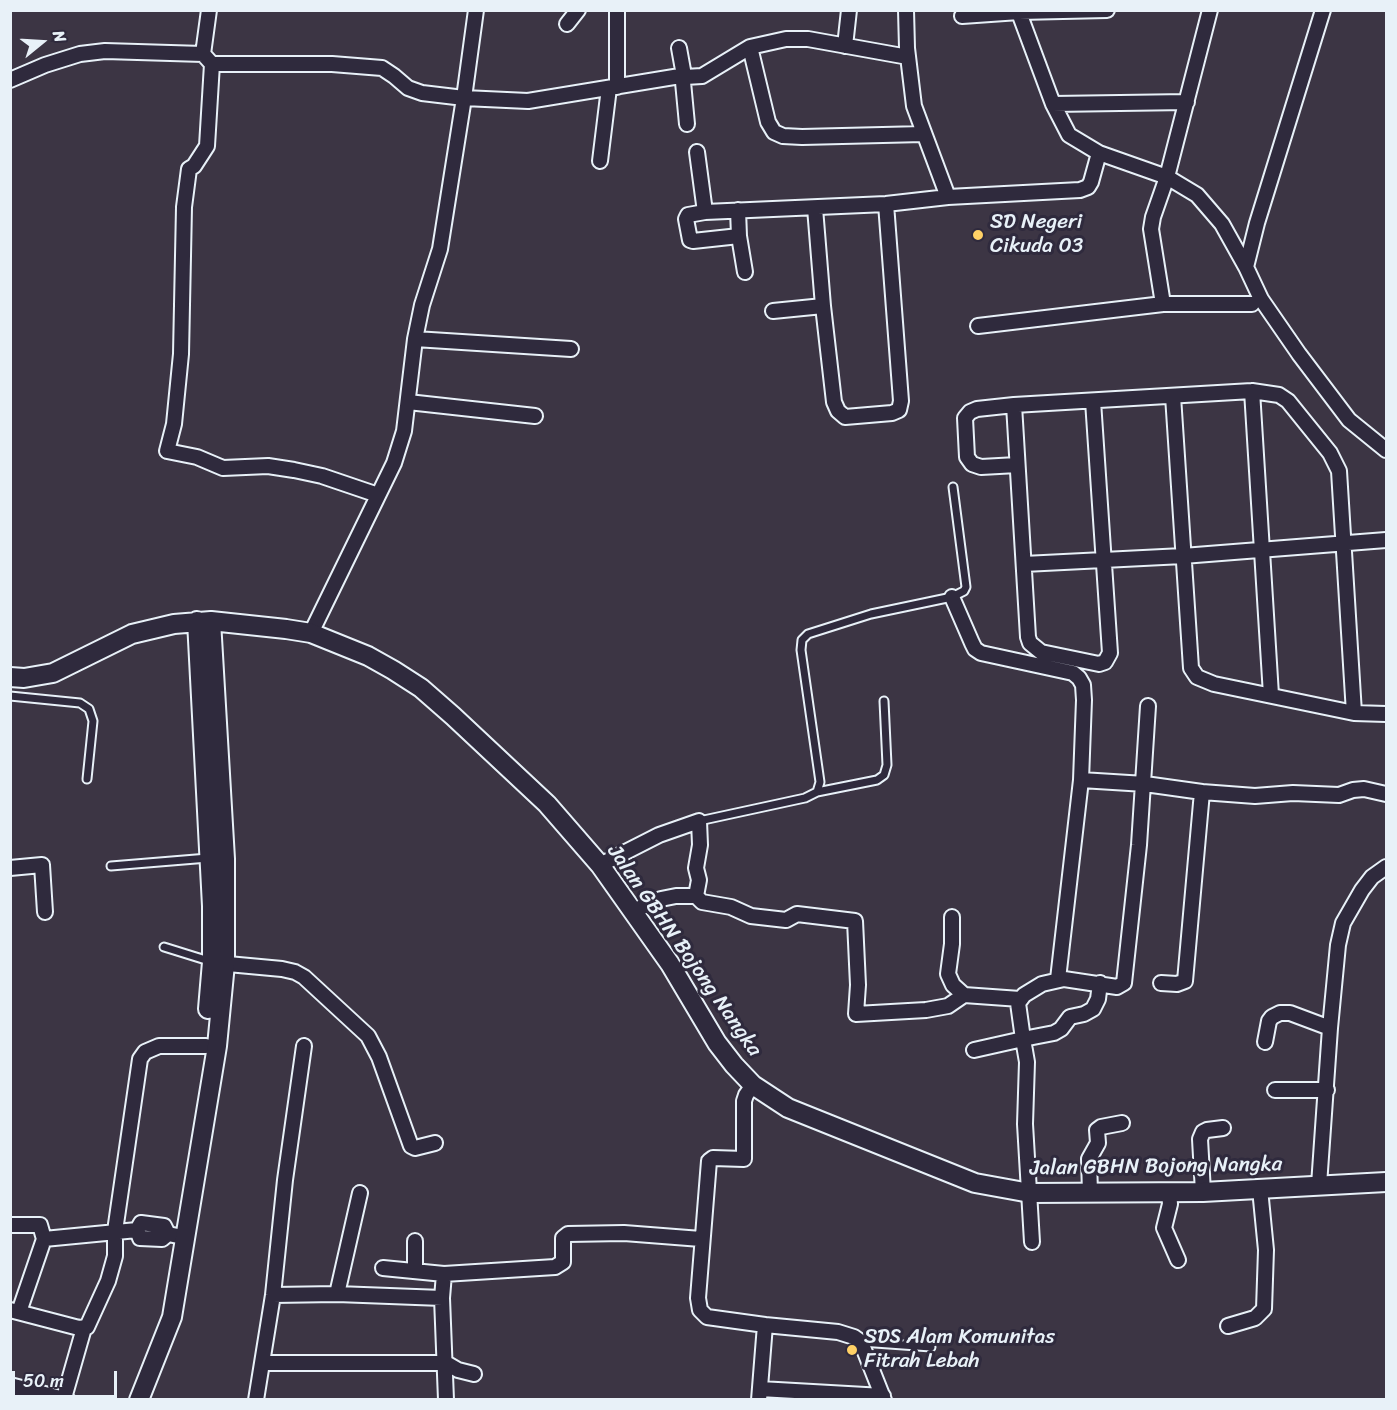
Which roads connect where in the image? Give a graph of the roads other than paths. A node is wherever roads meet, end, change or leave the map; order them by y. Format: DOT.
graph roads {
  1 [pos="209,10"];
  2 [pos="476,10"];
  3 [pos="578,10"];
  4 [pos="617,10"];
  5 [pos="849,10"];
  6 [pos="906,10"];
  7 [pos="1107,10"];
  8 [pos="1210,10"];
  9 [pos="1323,10"];
  10 [pos="1018,11"];
  11 [pos="962,16"];
  12 [pos="567,24"];
  13 [pos="845,46"];
  14 [pos="750,47"];
  15 [pos="679,48"];
  16 [pos="908,57"];
  17 [pos="207,59"];
  18 [pos="684,75"];
  19 [pos="10,80"];
  20 [pos="613,87"];
  21 [pos="464,98"];
  22 [pos="1187,102"];
  23 [pos="1053,104"];
  24 [pos="687,124"];
  25 [pos="923,134"];
  26 [pos="697,152"];
  27 [pos="1099,153"];
  28 [pos="600,161"];
  29 [pos="1167,177"];
  30 [pos="948,197"];
  31 [pos="886,204"];
  32 [pos="815,208"];
  33 [pos="738,210"];
  34 [pos="705,212"];
  35 [pos="739,236"];
  36 [pos="1246,267"];
  37 [pos="745,272"];
  38 [pos="1163,304"];
  39 [pos="1252,304"];
  40 [pos="823,306"];
  41 [pos="773,311"];
  42 [pos="978,326"];
  43 [pos="416,339"];
  44 [pos="571,349"];
  45 [pos="1252,391"];
  46 [pos="1173,396"];
  47 [pos="1093,401"];
  48 [pos="408,402"];
  49 [pos="1014,405"];
  50 [pos="535,416"];
  51 [pos="1386,450"];
  52 [pos="1017,465"];
  53 [pos="953,488"];
  54 [pos="378,495"];
  55 [pos="1386,540"];
  56 [pos="1343,545"];
  57 [pos="1262,551"];
  58 [pos="1183,556"];
  59 [pos="1103,561"];
  60 [pos="1024,564"];
  61 [pos="952,597"];
  62 [pos="204,621"];
  63 [pos="311,633"];
  64 [pos="10,677"];
  65 [pos="1270,695"];
  66 [pos="10,696"];
  67 [pos="884,701"];
  68 [pos="1148,706"];
  69 [pos="1354,713"];
  70 [pos="1386,714"];
  71 [pos="87,779"];
  72 [pos="1081,780"];
  73 [pos="1144,784"];
  74 [pos="818,792"];
  75 [pos="1202,792"];
  76 [pos="1386,794"];
  77 [pos="699,821"];
  78 [pos="210,858"];
  79 [pos="111,866"];
  80 [pos="600,866"];
  81 [pos="1386,867"];
  82 [pos="10,868"];
  83 [pos="696,896"];
  84 [pos="633,911"];
  85 [pos="45,912"];
  86 [pos="952,917"];
  87 [pos="164,947"];
  88 [pos="218,963"];
  89 [pos="1058,979"];
  90 [pos="1100,983"];
  91 [pos="1161,983"];
  92 [pos="964,995"];
  93 [pos="1020,999"];
  94 [pos="1330,1028"];
  95 [pos="1023,1039"];
  96 [pos="1265,1042"];
  97 [pos="206,1046"];
  98 [pos="304,1046"];
  99 [pos="974,1050"];
  100 [pos="753,1085"];
  101 [pos="1275,1090"];
  102 [pos="1327,1090"];
  103 [pos="1122,1123"];
  104 [pos="1223,1128"];
  105 [pos="435,1143"];
  106 [pos="1386,1182"];
  107 [pos="1319,1185"];
  108 [pos="1260,1189"];
  109 [pos="1169,1192"];
  110 [pos="1203,1192"];
  111 [pos="360,1193"];
  112 [pos="1030,1193"];
  113 [pos="1090,1193"];
  114 [pos="10,1225"];
  115 [pos="115,1231"];
  116 [pos="177,1236"];
  117 [pos="44,1239"];
  118 [pos="701,1239"];
  119 [pos="416,1241"];
  120 [pos="1032,1242"];
  121 [pos="1178,1260"];
  122 [pos="383,1268"];
  123 [pos="415,1271"];
  124 [pos="444,1274"];
  125 [pos="337,1294"];
  126 [pos="273,1295"];
  127 [pos="442,1298"];
  128 [pos="15,1311"];
  129 [pos="765,1325"];
  130 [pos="1228,1326"];
  131 [pos="84,1328"];
  132 [pos="861,1342"];
  133 [pos="931,1347"];
  134 [pos="262,1363"];
  135 [pos="446,1363"];
  136 [pos="474,1374"];
  137 [pos="11,1391"];
  138 [pos="136,1394"];
  139 [pos="760,1394"];
  140 [pos="884,1398"];
  141 [pos="66,1399"];
  142 [pos="29,1400"];
  143 [pos="256,1400"];
  144 [pos="446,1400"];
  1 -- 17 [label="street"];
  2 -- 21 [label="street"];
  3 -- 12 [label="street"];
  4 -- 20 [label="street"];
  5 -- 13 [label="street"];
  6 -- 16 [label="street"];
  7 -- 10 [label="street"];
  8 -- 22 [label="street"];
  9 -- 36 [label="street"];
  10 -- 11 [label="street"];
  10 -- 23 [label="street"];
  13 -- 14 [label="street"];
  13 -- 16 [label="street"];
  14 -- 18 [label="street"];
  14 -- 25 [label="street"];
  15 -- 18 [label="street"];
  16 -- 25 [label="street"];
  17 -- 19 [label="street"];
  17 -- 21 [label="street"];
  17 -- 54 [label="street"];
  18 -- 20 [label="street"];
  18 -- 24 [label="street"];
  20 -- 21 [label="street"];
  20 -- 28 [label="street"];
  21 -- 43 [label="street"];
  22 -- 23 [label="street"];
  22 -- 29 [label="street"];
  23 -- 27 [label="street"];
  25 -- 30 [label="street"];
  26 -- 34 [label="street"];
  27 -- 29 [label="street"];
  27 -- 30 [label="street"];
  29 -- 36 [label="street"];
  29 -- 38 [label="street"];
  30 -- 31 [label="street"];
  31 -- 32 [label="street"];
  31 -- 40 [label="street"];
  32 -- 33 [label="street"];
  32 -- 40 [label="street"];
  33 -- 34 [label="street"];
  33 -- 35 [label="street"];
  34 -- 35 [label="street"];
  35 -- 37 [label="street"];
  36 -- 51 [label="street"];
  38 -- 39 [label="street"];
  38 -- 42 [label="street"];
  40 -- 41 [label="street"];
  43 -- 44 [label="street"];
  43 -- 48 [label="street"];
  45 -- 46 [label="street"];
  45 -- 56 [label="street"];
  45 -- 57 [label="street"];
  46 -- 47 [label="street"];
  46 -- 58 [label="street"];
  47 -- 49 [label="street"];
  47 -- 59 [label="street"];
  48 -- 50 [label="street"];
  48 -- 54 [label="street"];
  49 -- 52 [label="street"];
  49 -- 52 [label="street"];
  52 -- 60 [label="street"];
  53 -- 61 [label="lane"];
  54 -- 63 [label="street"];
  55 -- 56 [label="street"];
  56 -- 57 [label="street"];
  56 -- 69 [label="street"];
  57 -- 58 [label="street"];
  57 -- 65 [label="street"];
  58 -- 59 [label="street"];
  58 -- 65 [label="street"];
  59 -- 60 [label="street"];
  59 -- 60 [label="street"];
  61 -- 72 [label="street"];
  61 -- 74 [label="lane"];
  62 -- 63 [label="street, Jalan GBHN Bojong Nangka"];
  62 -- 64 [label="street, Jalan GBHN Bojong Nangka"];
  62 -- 78 [label="street"];
  62 -- 88 [label="street"];
  63 -- 80 [label="street, Jalan GBHN Bojong Nangka"];
  65 -- 69 [label="street"];
  66 -- 71 [label="lane"];
  67 -- 74 [label="lane"];
  68 -- 73 [label="street"];
  69 -- 70 [label="street"];
  72 -- 73 [label="street"];
  72 -- 89 [label="street"];
  73 -- 75 [label="street"];
  73 -- 90 [label="street"];
  74 -- 77 [label="lane"];
  75 -- 76 [label="street"];
  75 -- 91 [label="street"];
  77 -- 80 [label="street"];
  77 -- 83 [label="street"];
  78 -- 79 [label="lane"];
  78 -- 88 [label="street"];
  80 -- 84 [label="street, Jalan GBHN Bojong Nangka"];
  81 -- 94 [label="street"];
  82 -- 85 [label="street"];
  83 -- 84 [label="street"];
  83 -- 92 [label="street"];
  84 -- 100 [label="street, Jalan GBHN Bojong Nangka"];
  86 -- 92 [label="street"];
  87 -- 88 [label="lane"];
  88 -- 97 [label="street"];
  88 -- 105 [label="street"];
  88 -- 116 [label="street"];
  89 -- 90 [label="street"];
  89 -- 93 [label="street"];
  90 -- 95 [label="street"];
  92 -- 93 [label="street"];
  93 -- 95 [label="street"];
  94 -- 96 [label="street"];
  94 -- 102 [label="street"];
  95 -- 99 [label="street"];
  95 -- 112 [label="street"];
  97 -- 115 [label="street"];
  97 -- 116 [label="street"];
  98 -- 126 [label="street"];
  100 -- 112 [label="street, Jalan GBHN Bojong Nangka"];
  100 -- 118 [label="street"];
  101 -- 102 [label="street"];
  102 -- 107 [label="street"];
  103 -- 113 [label="street"];
  104 -- 110 [label="street"];
  106 -- 107 [label="street, Jalan GBHN Bojong Nangka"];
  107 -- 108 [label="street, Jalan GBHN Bojong Nangka"];
  108 -- 110 [label="street, Jalan GBHN Bojong Nangka"];
  108 -- 130 [label="street"];
  109 -- 110 [label="street, Jalan GBHN Bojong Nangka"];
  109 -- 113 [label="street, Jalan GBHN Bojong Nangka"];
  109 -- 121 [label="street"];
  111 -- 125 [label="street"];
  112 -- 113 [label="street, Jalan GBHN Bojong Nangka"];
  112 -- 120 [label="street"];
  114 -- 117 [label="street"];
  115 -- 116 [label="street"];
  115 -- 117 [label="street"];
  115 -- 131 [label="street"];
  116 -- 138 [label="street"];
  117 -- 128 [label="street"];
  118 -- 124 [label="street"];
  118 -- 129 [label="street"];
  119 -- 123 [label="street"];
  122 -- 123 [label="street"];
  123 -- 124 [label="street"];
  124 -- 127 [label="street"];
  125 -- 126 [label="street"];
  125 -- 127 [label="street"];
  126 -- 134 [label="street"];
  127 -- 135 [label="street"];
  128 -- 131 [label="street"];
  129 -- 132 [label="street"];
  129 -- 139 [label="street"];
  131 -- 141 [label="street"];
  132 -- 133 [label="lane"];
  132 -- 140 [label="street"];
  134 -- 135 [label="street"];
  134 -- 143 [label="street"];
  135 -- 136 [label="street"];
  135 -- 144 [label="street"];
  137 -- 141 [label="street"];
  137 -- 142 [label="street"];
  139 -- 140 [label="street"];
}
